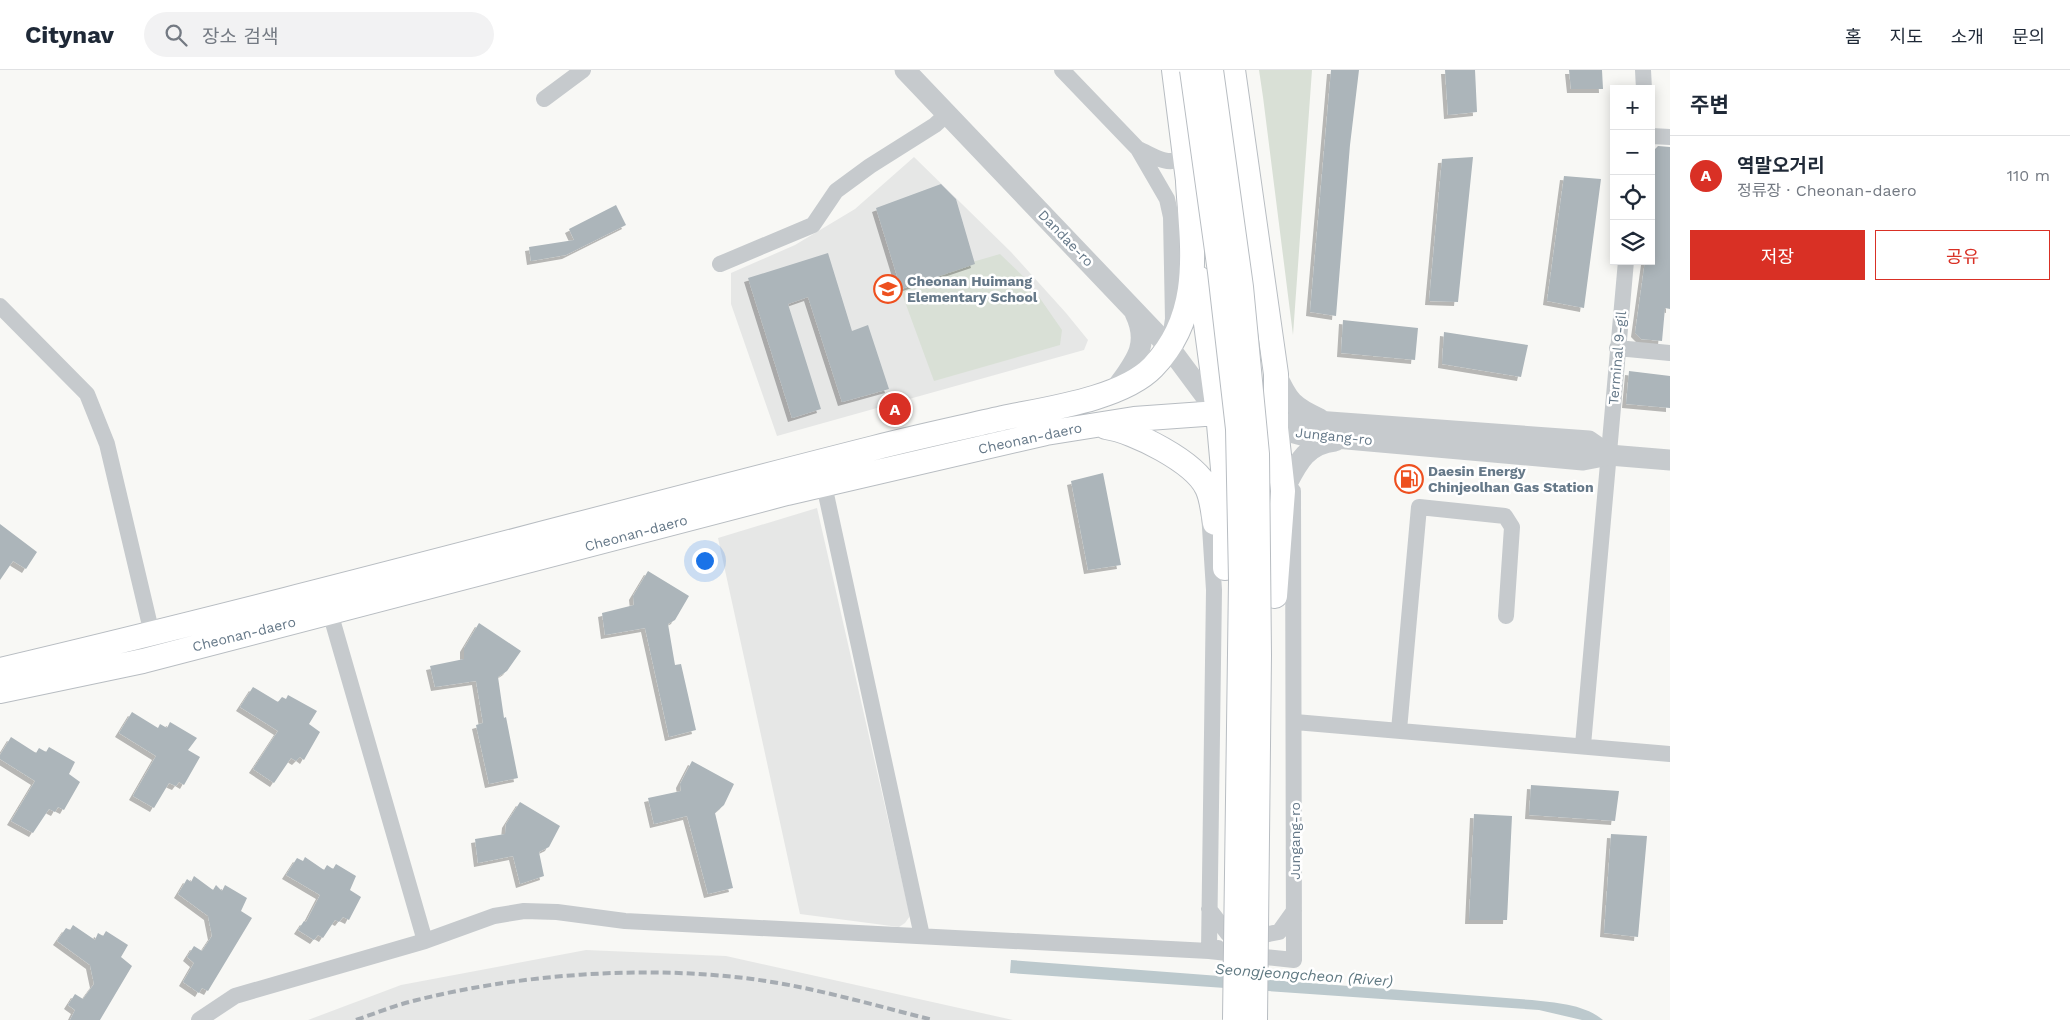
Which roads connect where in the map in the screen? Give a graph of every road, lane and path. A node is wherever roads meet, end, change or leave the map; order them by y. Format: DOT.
graph roads {
  1 [pos="583,70"];
  2 [pos="905,70"];
  3 [pos="1062,70"];
  4 [pos="1174,70"];
  5 [pos="1192,70"];
  6 [pos="1211,70"];
  7 [pos="1233,70"];
  8 [pos="1643,70"];
  9 [pos="1644,85"];
  10 [pos="544,98"];
  11 [pos="947,114"];
  12 [pos="1655,136"];
  13 [pos="1670,137"];
  14 [pos="1184,148"];
  15 [pos="1138,149"];
  16 [pos="1188,182"];
  17 [pos="720,264"];
  18 [pos="1626,265"];
  19 [pos="0,306"];
  20 [pos="1133,308"];
  21 [pos="1169,346"];
  22 [pos="1617,348"];
  23 [pos="1670,353"];
  24 [pos="1276,374"];
  25 [pos="1115,390"];
  26 [pos="1068,406"];
  27 [pos="1218,414"];
  28 [pos="1327,422"];
  29 [pos="1096,425"];
  30 [pos="1276,428"];
  31 [pos="1355,440"];
  32 [pos="1609,455"];
  33 [pos="1670,460"];
  34 [pos="1288,481"];
  35 [pos="824,485"];
  36 [pos="1207,488"];
  37 [pos="1225,568"];
  38 [pos="327,602"];
  39 [pos="1506,616"];
  40 [pos="152,634"];
  41 [pos="0,670"];
  42 [pos="0,691"];
  43 [pos="1295,722"];
  44 [pos="1399,730"];
  45 [pos="1583,745"];
  46 [pos="1670,754"];
  47 [pos="1209,909"];
  48 [pos="1294,911"];
  49 [pos="922,936"];
  50 [pos="1247,938"];
  51 [pos="425,941"];
  52 [pos="1209,951"];
  53 [pos="199,1020"];
  54 [pos="1220,1020"];
  55 [pos="1235,1020"];
  56 [pos="1256,1020"];
  57 [pos="1270,1020"];
  1 -- 10 [label="street"];
  2 -- 11 [label="street, Dandae-ro"];
  3 -- 15 [label="street"];
  4 -- 14 [label="main road"];
  5 -- 55 [label="main road, bridge"];
  6 -- 56 [label="main road, bridge"];
  7 -- 24 [label="main road"];
  8 -- 9 [label="street"];
  11 -- 17 [label="street"];
  11 -- 20 [label="street, Dandae-ro"];
  12 -- 13 [label="street"];
  14 -- 15 [label="street"];
  14 -- 16 [label="main road"];
  15 -- 21 [label="street"];
  16 -- 21 [label="main road"];
  16 -- 27 [label="main road"];
  18 -- 22 [label="street, Terminal 9-gil"];
  19 -- 40 [label="street"];
  20 -- 21 [label="street, Dandae-ro"];
  20 -- 25 [label="street"];
  21 -- 25 [label="main road"];
  21 -- 27 [label="street, Dandae-ro"];
  22 -- 23 [label="street"];
  22 -- 32 [label="street, Terminal 9-gil"];
  24 -- 28 [label="street"];
  24 -- 30 [label="main road"];
  25 -- 26 [label="main road"];
  26 -- 27 [label="main road"];
  26 -- 38 [label="main road, Cheonan-daero"];
  27 -- 29 [label="main road, Cheonan-daero"];
  27 -- 30 [label="main road, Cheonan-daero"];
  27 -- 37 [label="main road"];
  28 -- 30 [label="street, Jungang-ro"];
  28 -- 32 [label="street, Jungang-ro"];
  29 -- 35 [label="main road, Cheonan-daero"];
  29 -- 36 [label="main road"];
  30 -- 31 [label="street, Jungang-ro"];
  30 -- 34 [label="main road"];
  31 -- 32 [label="street, Jungang-ro"];
  31 -- 34 [label="street"];
  32 -- 33 [label="street, Jungang-ro"];
  32 -- 45 [label="street"];
  34 -- 43 [label="street, Jungang-ro"];
  34 -- 57 [label="main road"];
  35 -- 38 [label="main road, Cheonan-daero"];
  35 -- 49 [label="street"];
  36 -- 37 [label="main road"];
  36 -- 47 [label="street"];
  37 -- 54 [label="main road"];
  38 -- 40 [label="main road, Cheonan-daero"];
  38 -- 42 [label="main road, Cheonan-daero"];
  38 -- 51 [label="street"];
  39 -- 44 [label="street"];
  40 -- 41 [label="main road, Cheonan-daero"];
  43 -- 44 [label="street"];
  43 -- 48 [label="street, Jungang-ro"];
  44 -- 45 [label="street"];
  45 -- 46 [label="street"];
  47 -- 50 [label="street"];
  47 -- 52 [label="street"];
  48 -- 50 [label="street"];
  48 -- 52 [label="street, Jungang-ro"];
  49 -- 51 [label="street"];
  49 -- 52 [label="street"];
  50 -- 52 [label="street"];
  51 -- 53 [label="street"];
}
